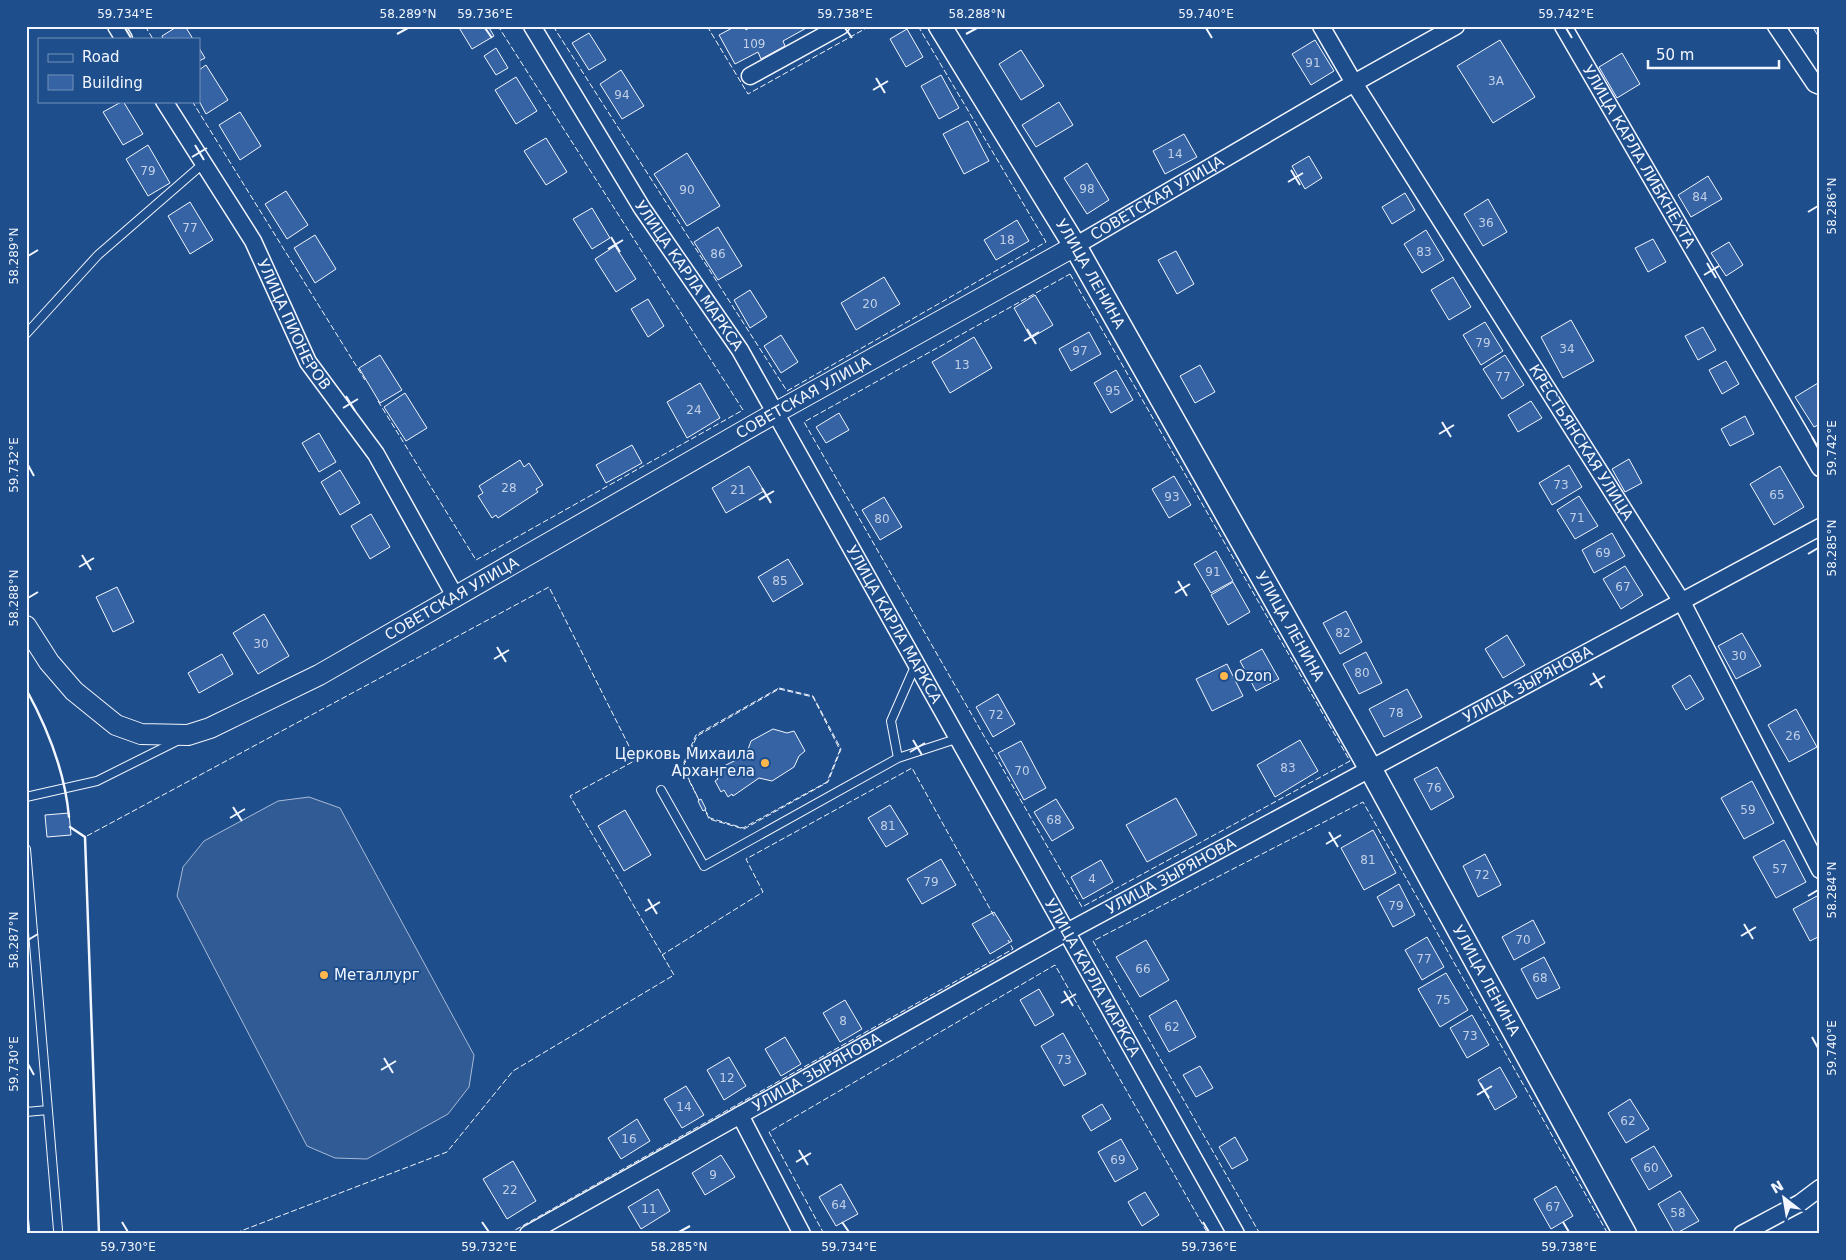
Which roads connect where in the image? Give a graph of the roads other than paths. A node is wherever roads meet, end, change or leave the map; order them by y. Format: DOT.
graph roads {
  1 [pos="116,26"];
  2 [pos="532,26"];
  3 [pos="841,26"];
  4 [pos="940,26"];
  5 [pos="1321,26"];
  6 [pos="1456,26"];
  7 [pos="1563,26"];
  8 [pos="1776,26"];
  9 [pos="123,38"];
  10 [pos="750,76"];
  11 [pos="1354,83"];
  12 [pos="1820,86"];
  13 [pos="165,102"];
  14 [pos="204,163"];
  15 [pos="1075,246"];
  16 [pos="26,334"];
  17 [pos="775,413"];
  18 [pos="1820,468"];
  19 [pos="1820,527"];
  20 [pos="456,598"];
  21 [pos="1682,602"];
  22 [pos="26,626"];
  23 [pos="916,663"];
  24 [pos="188,735"];
  25 [pos="959,738"];
  26 [pos="898,758"];
  27 [pos="1370,768"];
  28 [pos="661,790"];
  29 [pos="26,797"];
  30 [pos="26,849"];
  31 [pos="1820,870"];
  32 [pos="1065,933"];
  33 [pos="48,1110"];
  34 [pos="26,1112"];
  35 [pos="740,1115"];
  36 [pos="1820,1188"];
  37 [pos="58,1230"];
  38 [pos="528,1234"];
  39 [pos="802,1234"];
  40 [pos="1236,1234"];
  41 [pos="1625,1234"];
  42 [pos="1742,1234"];
  1 -- 9 [label="street"];
  2 -- 17 [label="street, УЛИЦА КАРЛА МАРКСА"];
  3 -- 10 [label="street"];
  4 -- 15 [label="main road, УЛИЦА ЛЕНИНА"];
  5 -- 11 [label="street, КРЕСТЬЯНСКАЯ УЛИЦА"];
  6 -- 11 [label="street, СОВЕТСКАЯ УЛИЦА"];
  7 -- 18 [label="street, УЛИЦА КАРЛА ЛИБКНЕХТА"];
  8 -- 12 [label="street"];
  11 -- 15 [label="street, СОВЕТСКАЯ УЛИЦА"];
  11 -- 21 [label="street, КРЕСТЬЯНСКАЯ УЛИЦА"];
  13 -- 14 [label="street, УЛИЦА ПИОНЕРОВ"];
  14 -- 16 [label="lane"];
  14 -- 20 [label="street, УЛИЦА ПИОНЕРОВ"];
  15 -- 17 [label="street, СОВЕТСКАЯ УЛИЦА"];
  15 -- 27 [label="main road, УЛИЦА ЛЕНИНА"];
  17 -- 20 [label="street, СОВЕТСКАЯ УЛИЦА"];
  17 -- 23 [label="street, УЛИЦА КАРЛА МАРКСА"];
  19 -- 21 [label="street, УЛИЦА ЗЫРЯНОВА"];
  20 -- 24 [label="street, СОВЕТСКАЯ УЛИЦА"];
  21 -- 27 [label="street, УЛИЦА ЗЫРЯНОВА"];
  21 -- 31 [label="street, КРЕСТЬЯНСКАЯ УЛИЦА"];
  22 -- 24 [label="street, СОВЕТСКАЯ УЛИЦА"];
  23 -- 25 [label="street, УЛИЦА КАРЛА МАРКСА"];
  23 -- 26 [label="lane"];
  24 -- 29 [label="lane"];
  25 -- 26 [label="lane"];
  25 -- 32 [label="street, УЛИЦА КАРЛА МАРКСА"];
  26 -- 28 [label="lane"];
  27 -- 32 [label="street, УЛИЦА ЗЫРЯНОВА"];
  27 -- 41 [label="main road, УЛИЦА ЛЕНИНА"];
  30 -- 33 [label="lane"];
  32 -- 35 [label="street, УЛИЦА ЗЫРЯНОВА"];
  32 -- 40 [label="street, УЛИЦА КАРЛА МАРКСА"];
  33 -- 34 [label="lane"];
  33 -- 37 [label="lane"];
  35 -- 38 [label="street, УЛИЦА ЗЫРЯНОВА"];
  35 -- 39 [label="street"];
  36 -- 42 [label="street"];
}
